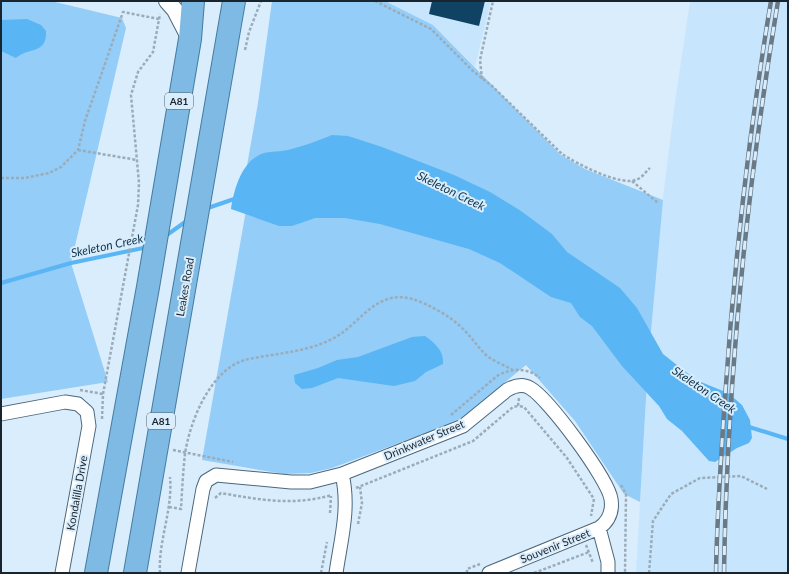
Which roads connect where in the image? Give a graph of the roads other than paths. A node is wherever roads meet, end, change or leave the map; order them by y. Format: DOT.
graph roads {
  1 [pos="193,1"];
  2 [pos="234,1"];
  3 [pos="164,4"];
  4 [pos="190,38"];
  5 [pos="1,414"];
  6 [pos="342,474"];
  7 [pos="598,528"];
  8 [pos="62,573"];
  9 [pos="96,573"];
  10 [pos="135,573"];
  11 [pos="188,573"];
  12 [pos="336,573"];
  13 [pos="489,573"];
  14 [pos="608,573"];
  1 -- 4 [label="highway, A81"];
  2 -- 10 [label="highway, Leakes Road / A81"];
  3 -- 4 [label="street"];
  4 -- 9 [label="highway, A81"];
  5 -- 8 [label="street, Kondalilla Drive"];
  6 -- 7 [label="street, Drinkwater Street"];
  6 -- 11 [label="street, Drinkwater Street"];
  6 -- 12 [label="street"];
  7 -- 13 [label="street, Souvenir Street"];
  7 -- 14 [label="street"];
}
